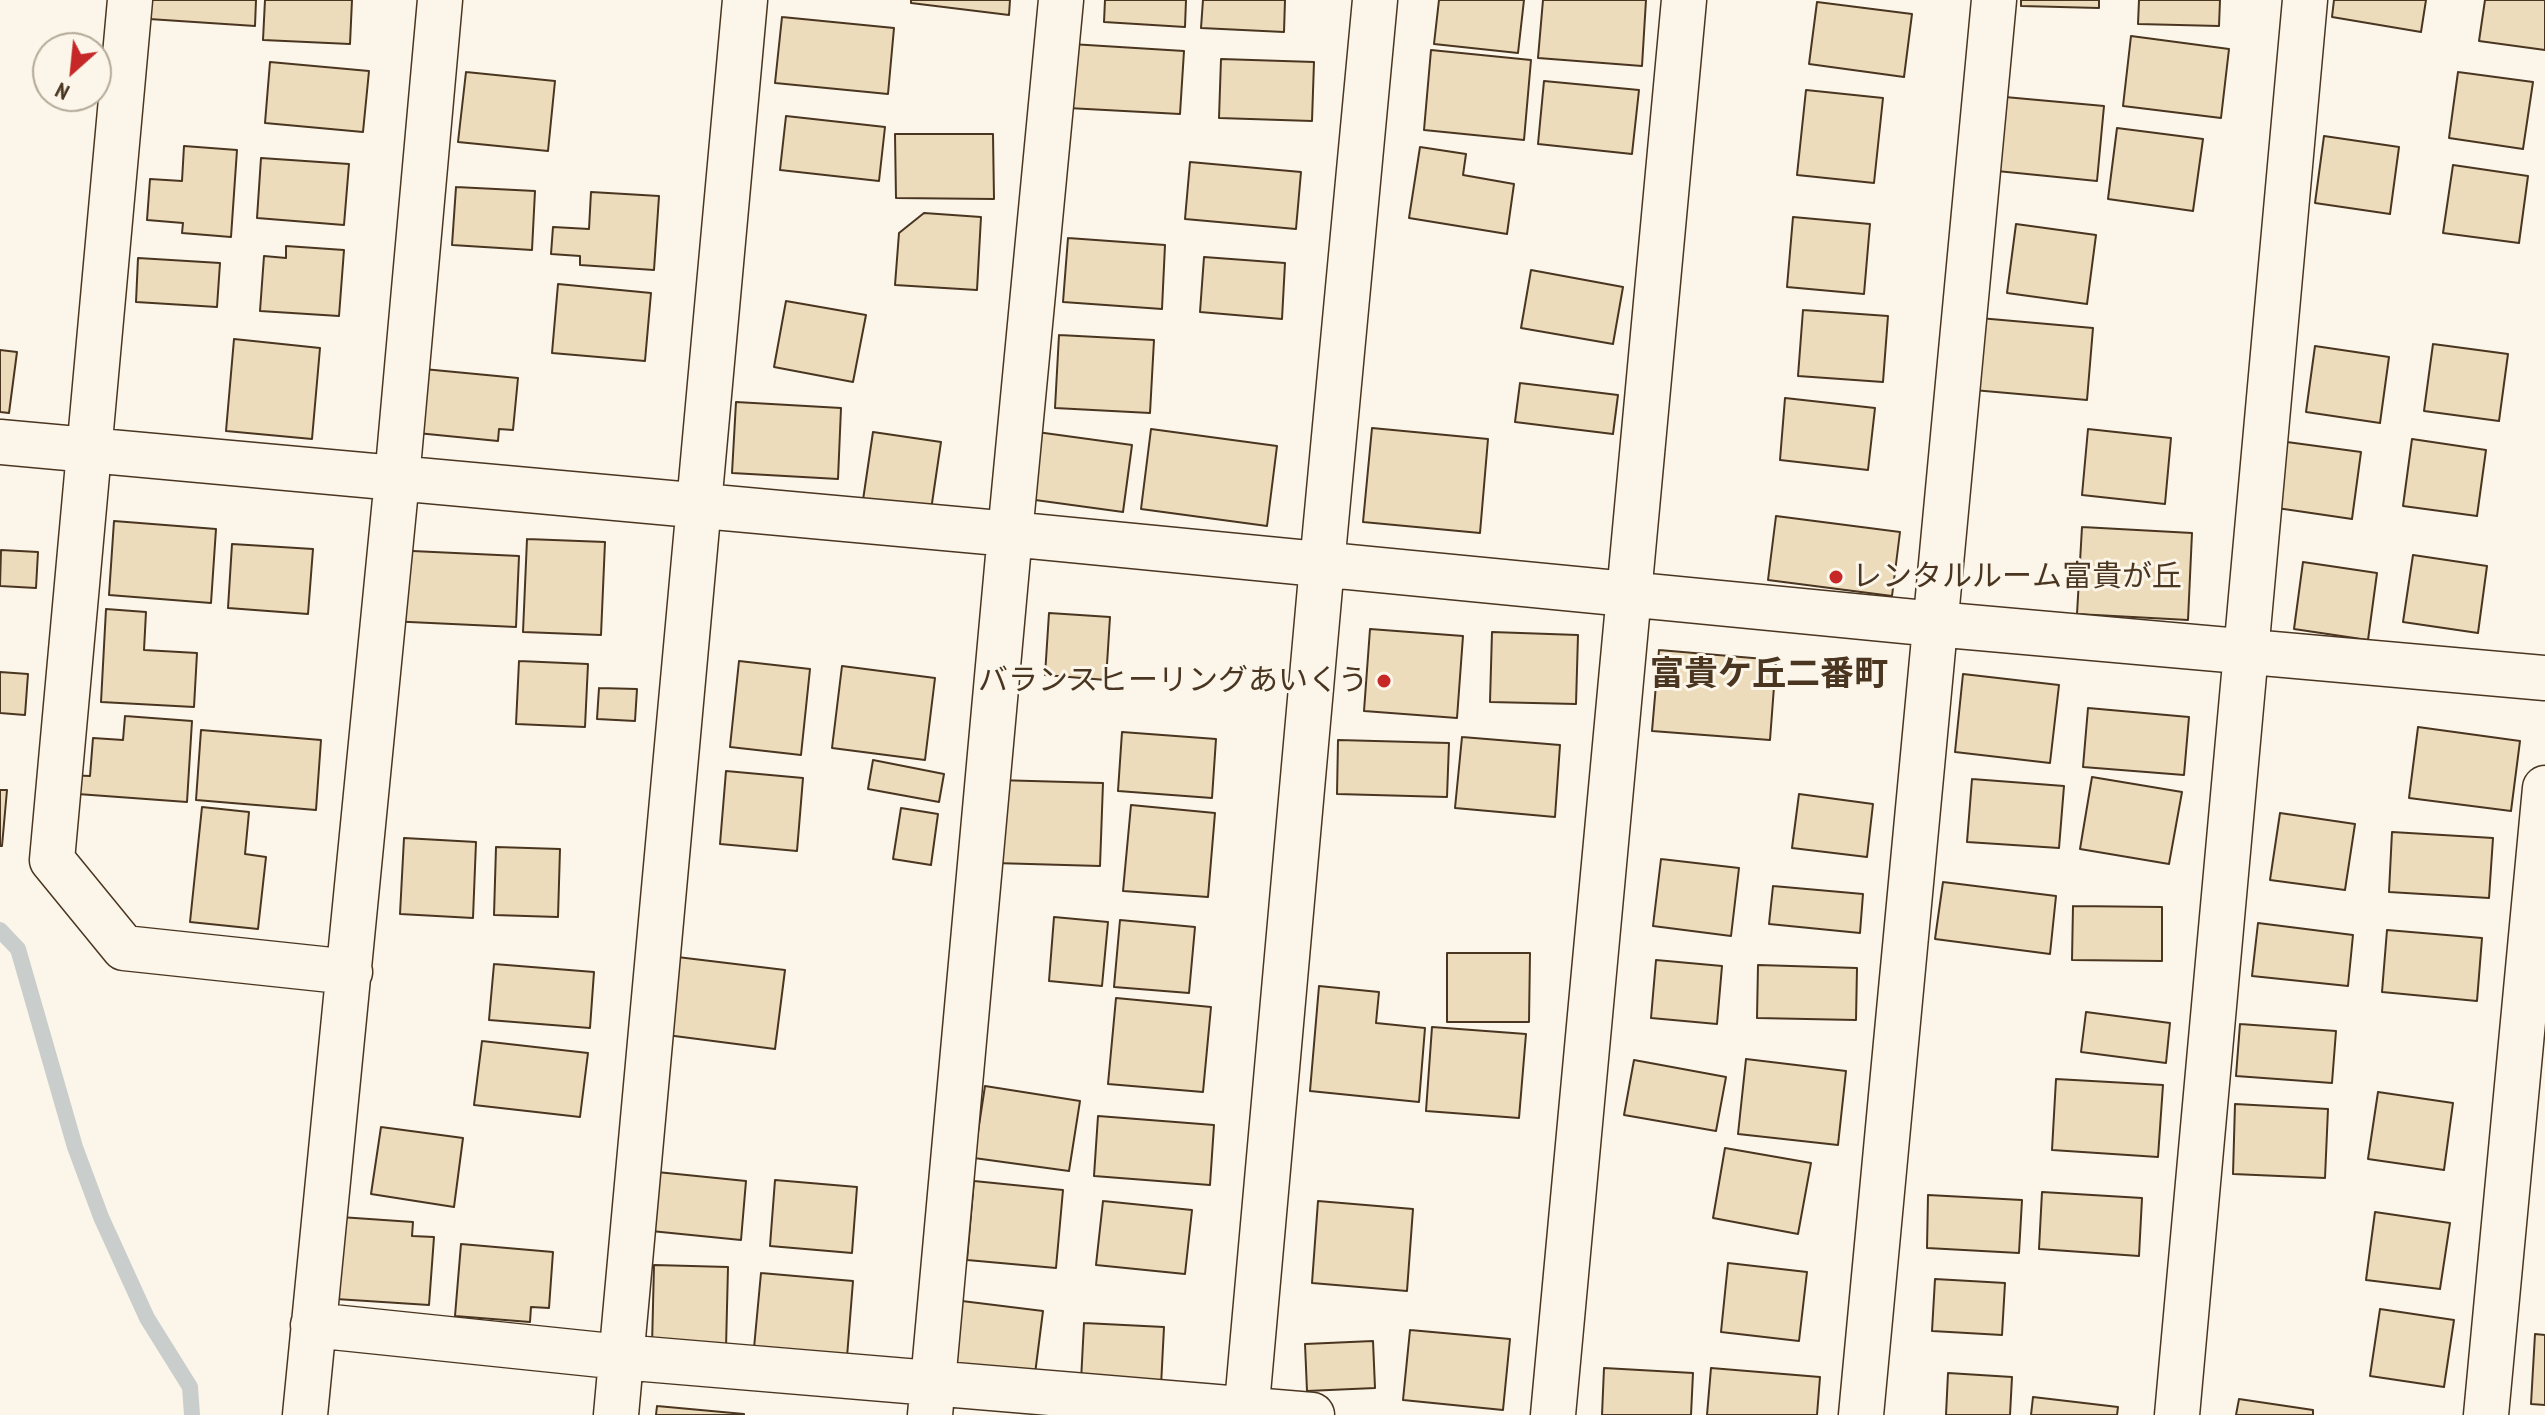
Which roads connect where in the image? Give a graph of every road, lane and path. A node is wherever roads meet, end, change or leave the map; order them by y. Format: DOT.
graph roads {
  1 [pos="130,0"];
  2 [pos="440,0"];
  3 [pos="745,0"];
  4 [pos="1061,0"];
  5 [pos="1375,0"];
  6 [pos="1684,0"];
  7 [pos="1994,0"];
  8 [pos="2305,0"];
  9 [pos="0,442"];
  10 [pos="88,451"];
  11 [pos="397,479"];
  12 [pos="699,506"];
  13 [pos="1010,534"];
  14 [pos="1322,565"];
  15 [pos="1629,594"];
  16 [pos="1935,624"];
  17 [pos="2245,650"];
  18 [pos="2545,678"];
  19 [pos="2545,788"];
  20 [pos="350,972"];
  21 [pos="313,1325"];
  22 [pos="621,1357"];
  23 [pos="932,1399"];
  24 [pos="1246,1412"];
  25 [pos="305,1415"];
  26 [pos="616,1415"];
  27 [pos="1312,1415"];
  28 [pos="1553,1415"];
  29 [pos="1861,1415"];
  30 [pos="2177,1415"];
  31 [pos="2486,1415"];
  1 -- 10 [label="street"];
  2 -- 11 [label="street"];
  3 -- 12 [label="street"];
  4 -- 13 [label="street"];
  5 -- 14 [label="street"];
  6 -- 15 [label="street"];
  7 -- 16 [label="street"];
  8 -- 17 [label="street"];
  9 -- 10 [label="street"];
  10 -- 11 [label="street"];
  10 -- 20 [label="street"];
  11 -- 12 [label="street"];
  11 -- 20 [label="street"];
  12 -- 13 [label="street"];
  12 -- 22 [label="street"];
  13 -- 14 [label="street"];
  13 -- 23 [label="street"];
  14 -- 15 [label="street"];
  14 -- 24 [label="street"];
  15 -- 16 [label="street"];
  15 -- 28 [label="street"];
  16 -- 17 [label="street"];
  16 -- 29 [label="street"];
  17 -- 18 [label="street"];
  17 -- 30 [label="street"];
  19 -- 31 [label="street"];
  20 -- 21 [label="street"];
  21 -- 22 [label="street"];
  21 -- 25 [label="street"];
  22 -- 23 [label="street"];
  22 -- 26 [label="street"];
  23 -- 24 [label="street"];
  24 -- 27 [label="street"];
}
